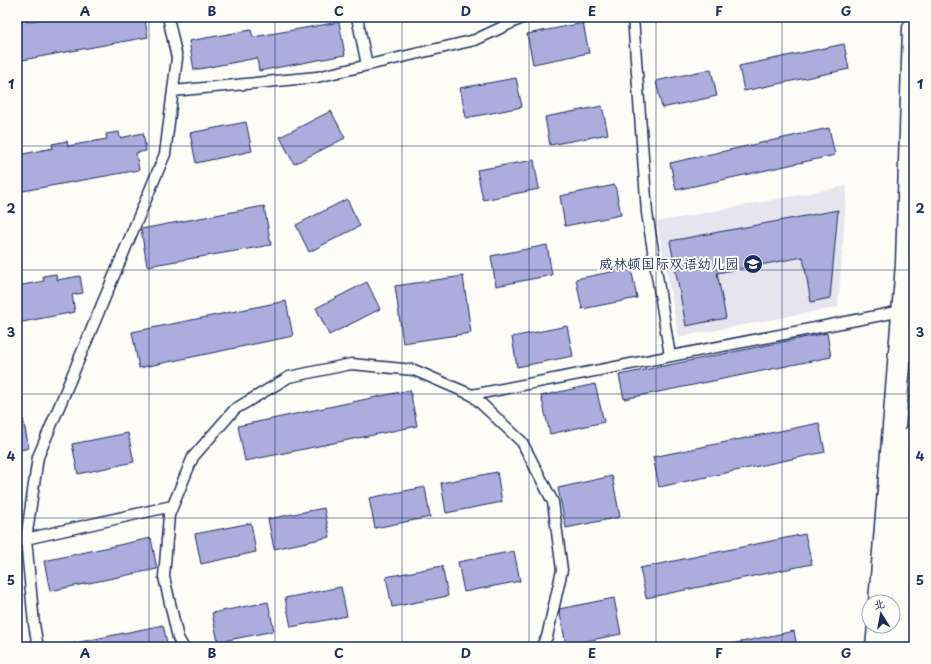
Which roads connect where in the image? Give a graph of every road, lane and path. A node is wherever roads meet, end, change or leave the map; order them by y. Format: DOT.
graph roads {
  1 [pos="168,17"];
  2 [pos="357,17"];
  3 [pos="524,17"];
  4 [pos="634,17"];
  5 [pos="914,28"];
  6 [pos="367,66"];
  7 [pos="173,92"];
  8 [pos="908,311"];
  9 [pos="670,356"];
  10 [pos="472,395"];
  11 [pos="914,436"];
  12 [pos="172,506"];
  13 [pos="21,540"];
  14 [pos="881,594"];
  15 [pos="878,634"];
  16 [pos="38,647"];
  17 [pos="183,647"];
  18 [pos="541,647"];
  19 [pos="877,647"];
  20 [pos="899,647"];
  1 -- 7 [label="lane"];
  2 -- 6 [label="lane"];
  3 -- 6 [label="lane"];
  4 -- 9 [label="lane"];
  5 -- 8 [label="street"];
  6 -- 7 [label="lane"];
  7 -- 13 [label="lane"];
  8 -- 9 [label="lane"];
  8 -- 14 [label="street"];
  9 -- 10 [label="lane"];
  10 -- 12 [label="lane"];
  10 -- 18 [label="lane"];
  11 -- 20 [label="street"];
  12 -- 13 [label="lane"];
  12 -- 17 [label="lane"];
  13 -- 16 [label="lane"];
  15 -- 19 [label="street"];
}
